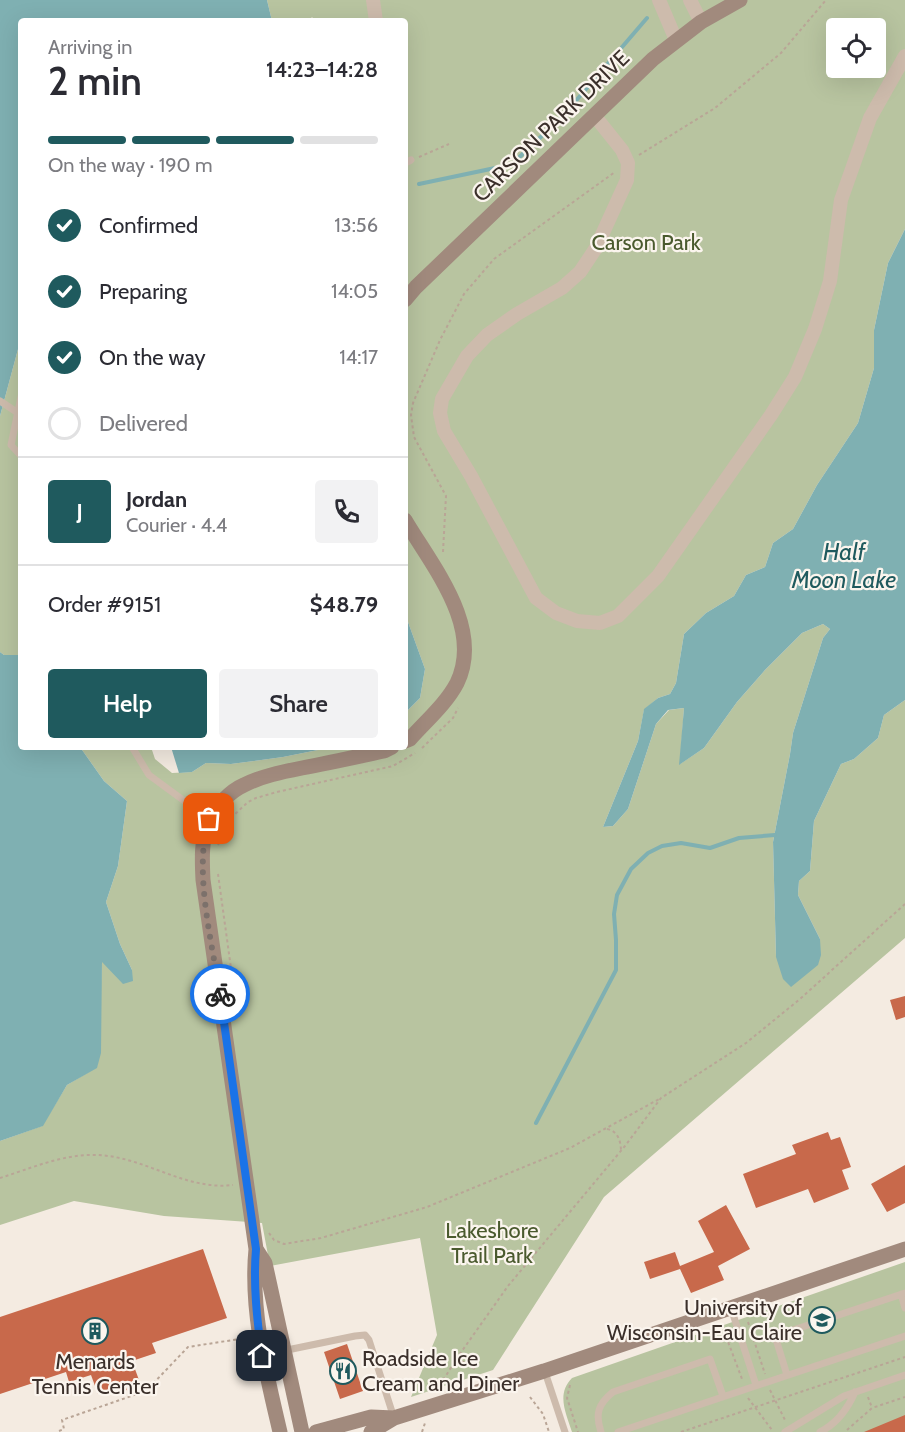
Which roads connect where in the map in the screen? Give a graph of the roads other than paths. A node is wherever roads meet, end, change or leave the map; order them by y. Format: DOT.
graph roads {
  1 [pos="373,0"];
  2 [pos="659,0"];
  3 [pos="690,0"];
  4 [pos="740,0"];
  5 [pos="376,18"];
  6 [pos="701,22"];
  7 [pos="676,40"];
  8 [pos="905,56"];
  9 [pos="594,115"];
  10 [pos="408,296"];
  11 [pos="0,401"];
  12 [pos="18,412"];
  13 [pos="18,453"];
  14 [pos="408,525"];
  15 [pos="408,740"];
  16 [pos="134,750"];
  17 [pos="386,750"];
  18 [pos="209,819"];
  19 [pos="256,1249"];
  20 [pos="905,1249"];
  21 [pos="903,1293"];
  22 [pos="731,1308"];
  23 [pos="905,1308"];
  24 [pos="905,1336"];
  25 [pos="283,1352"];
  26 [pos="262,1356"];
  27 [pos="544,1371"];
  28 [pos="787,1375"];
  29 [pos="905,1375"];
  30 [pos="756,1385"];
  31 [pos="855,1392"];
  32 [pos="723,1396"];
  33 [pos="394,1418"];
  34 [pos="280,1432"];
  35 [pos="302,1432"];
  36 [pos="316,1432"];
  37 [pos="371,1432"];
  38 [pos="565,1432"];
  39 [pos="601,1432"];
  40 [pos="618,1432"];
  41 [pos="785,1432"];
  42 [pos="820,1432"];
  1 -- 5 [label="street"];
  2 -- 7 [label="street"];
  3 -- 6 [label="street"];
  4 -- 6 [label="street, CARSON PARK DRIVE"];
  6 -- 7 [label="street, CARSON PARK DRIVE"];
  7 -- 9 [label="street, CARSON PARK DRIVE"];
  8 -- 9 [label="street"];
  9 -- 10 [label="street, CARSON PARK DRIVE"];
  11 -- 12 [label="lane"];
  12 -- 13 [label="lane"];
  14 -- 15 [label="street"];
  16 -- 18 [label="lane"];
  17 -- 18 [label="street"];
  18 -- 19 [label="street"];
  19 -- 25 [label="street"];
  19 -- 26 [label="street"];
  20 -- 22 [label="street"];
  21 -- 23 [label="lane"];
  21 -- 28 [label="lane"];
  22 -- 27 [label="street"];
  22 -- 30 [label="lane"];
  24 -- 28 [label="lane"];
  25 -- 26 [label="lane"];
  25 -- 33 [label="lane"];
  25 -- 35 [label="street"];
  26 -- 34 [label="street"];
  27 -- 33 [label="street"];
  27 -- 38 [label="lane"];
  28 -- 30 [label="lane"];
  29 -- 31 [label="lane"];
  30 -- 32 [label="lane"];
  31 -- 41 [label="lane"];
  31 -- 42 [label="lane"];
  32 -- 39 [label="lane"];
  32 -- 40 [label="lane"];
  33 -- 36 [label="street"];
  33 -- 37 [label="street"];
}
